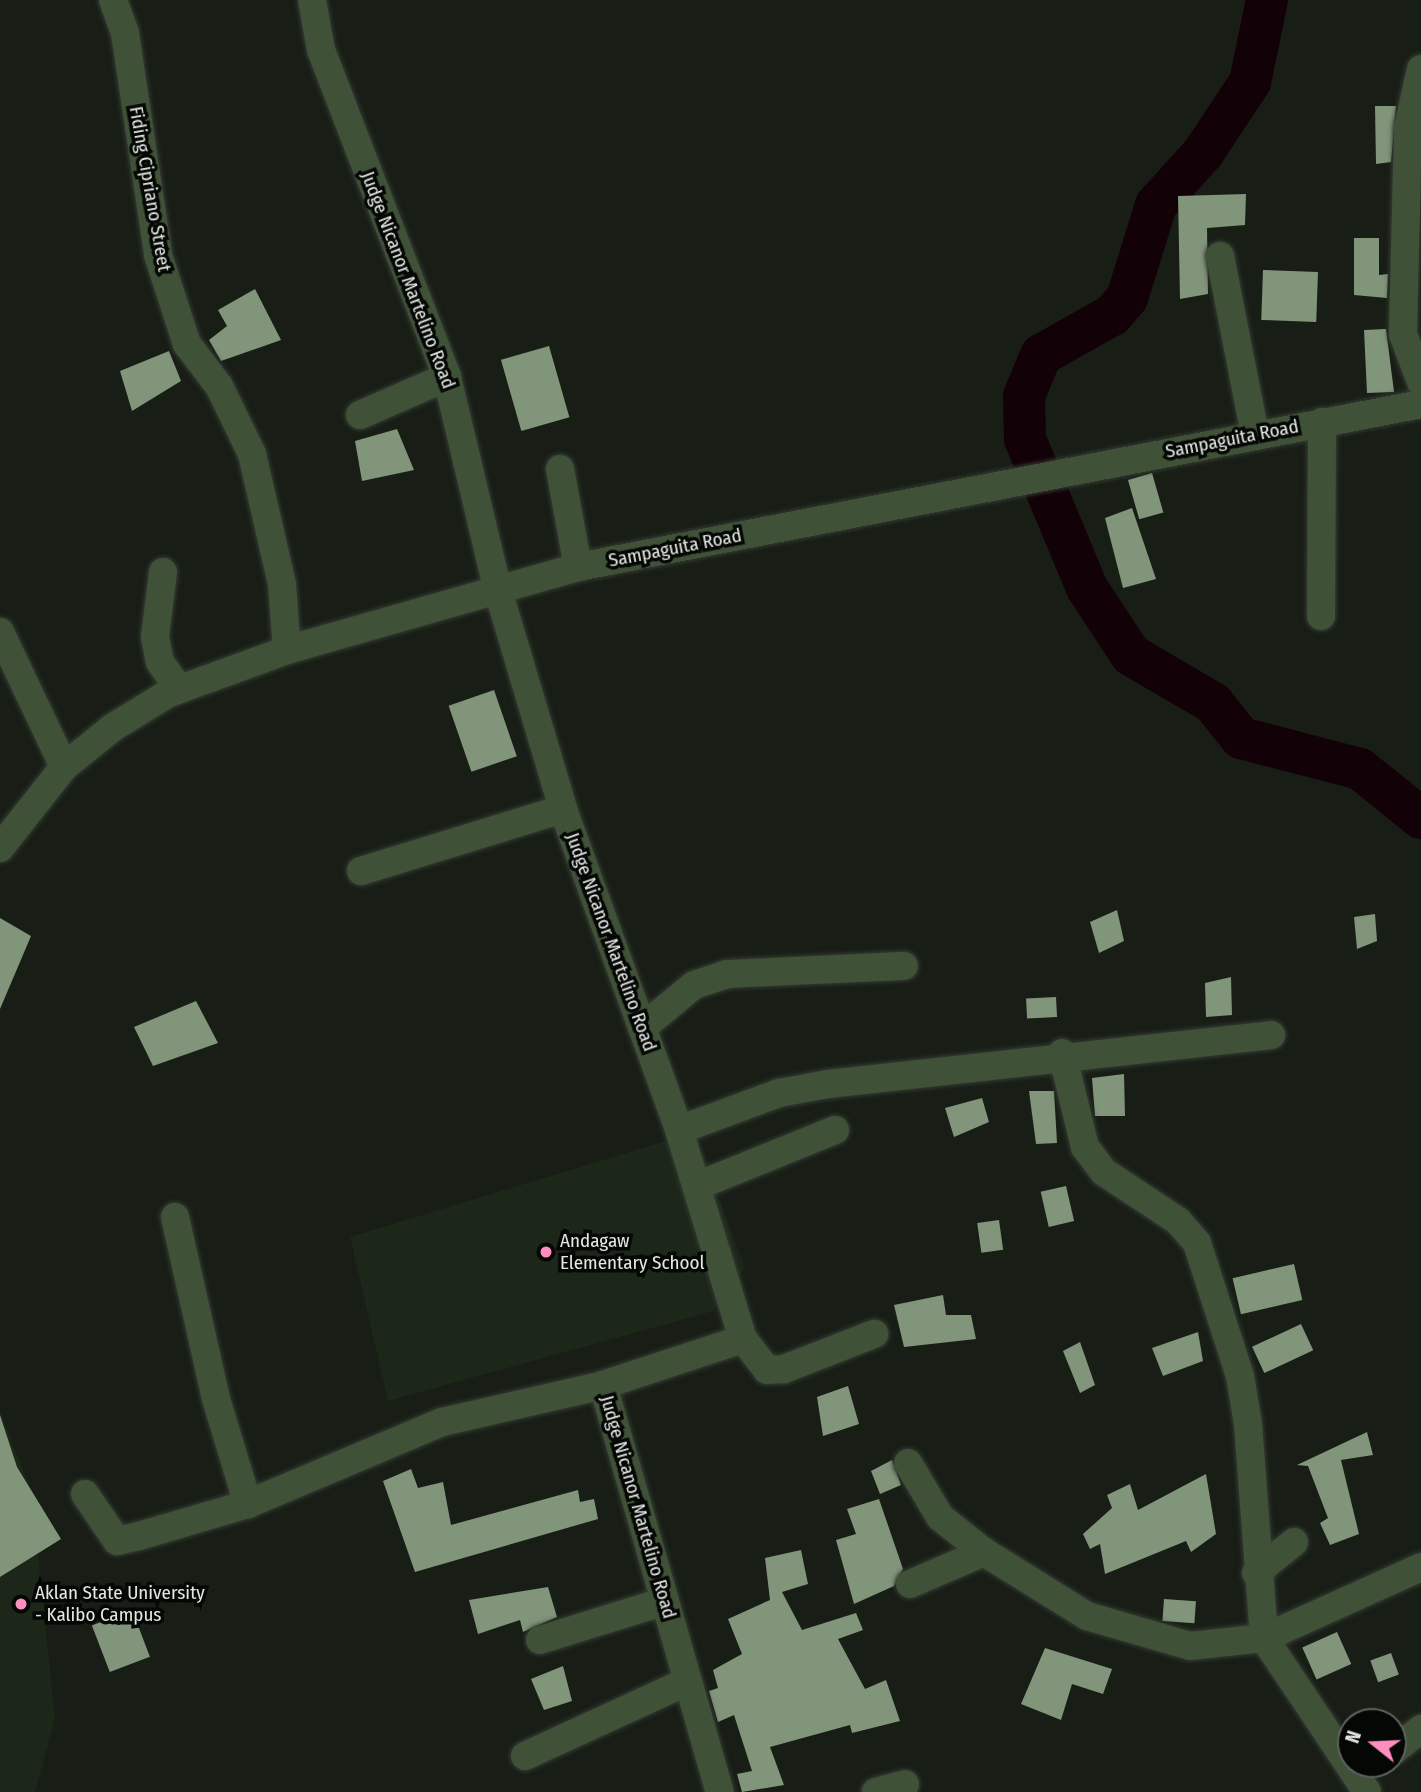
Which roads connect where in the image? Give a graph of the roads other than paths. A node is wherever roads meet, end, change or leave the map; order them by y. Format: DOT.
graph roads {
  1 [pos="113,0"];
  2 [pos="312,0"];
  3 [pos="1421,69"];
  4 [pos="1220,256"];
  5 [pos="447,377"];
  6 [pos="1421,382"];
  7 [pos="1421,404"];
  8 [pos="360,415"];
  9 [pos="1322,422"];
  10 [pos="1255,435"];
  11 [pos="560,470"];
  12 [pos="578,567"];
  13 [pos="163,572"];
  14 [pos="497,587"];
  15 [pos="1321,616"];
  16 [pos="1,636"];
  17 [pos="287,650"];
  18 [pos="179,689"];
  19 [pos="64,767"];
  20 [pos="563,809"];
  21 [pos="0,848"];
  22 [pos="361,871"];
  23 [pos="904,966"];
  24 [pos="642,1028"];
  25 [pos="1271,1035"];
  26 [pos="1062,1054"];
  27 [pos="679,1130"];
  28 [pos="835,1130"];
  29 [pos="697,1186"];
  30 [pos="175,1217"];
  31 [pos="874,1334"];
  32 [pos="743,1339"];
  33 [pos="603,1385"];
  34 [pos="908,1463"];
  35 [pos="85,1494"];
  36 [pos="248,1504"];
  37 [pos="1294,1542"];
  38 [pos="984,1552"];
  39 [pos="1421,1567"];
  40 [pos="1256,1573"];
  41 [pos="910,1584"];
  42 [pos="665,1601"];
  43 [pos="1264,1638"];
  44 [pos="540,1640"];
  45 [pos="688,1681"];
  46 [pos="1421,1729"];
  47 [pos="1337,1737"];
  48 [pos="1407,1740"];
  49 [pos="525,1756"];
  50 [pos="905,1784"];
  51 [pos="720,1792"];
  52 [pos="876,1792"];
  1 -- 17 [label="street, Fiding Cipriano Street"];
  2 -- 5 [label="street, Judge Nicanor Martelino Road"];
  3 -- 6 [label="street"];
  4 -- 10 [label="street"];
  5 -- 8 [label="street"];
  5 -- 14 [label="street, Judge Nicanor Martelino Road"];
  7 -- 9 [label="street, Sampaguita Road"];
  9 -- 10 [label="street, Sampaguita Road"];
  9 -- 15 [label="street"];
  10 -- 12 [label="street, Sampaguita Road"];
  11 -- 12 [label="street"];
  12 -- 14 [label="street, Sampaguita Road"];
  13 -- 18 [label="street"];
  14 -- 17 [label="street, Sampaguita Road"];
  14 -- 20 [label="street, Judge Nicanor Martelino Road"];
  16 -- 19 [label="street"];
  17 -- 18 [label="street, Sampaguita Road"];
  18 -- 19 [label="street, Sampaguita Road"];
  19 -- 21 [label="street, Sampaguita Road"];
  20 -- 22 [label="street"];
  20 -- 24 [label="street, Judge Nicanor Martelino Road"];
  23 -- 24 [label="street"];
  24 -- 27 [label="street, Judge Nicanor Martelino Road"];
  25 -- 26 [label="street"];
  26 -- 27 [label="street"];
  26 -- 40 [label="street"];
  27 -- 29 [label="street, Judge Nicanor Martelino Road"];
  28 -- 29 [label="street"];
  29 -- 32 [label="street, Judge Nicanor Martelino Road"];
  30 -- 36 [label="street"];
  31 -- 32 [label="street"];
  32 -- 33 [label="street, Judge Nicanor Martelino Road"];
  33 -- 36 [label="street"];
  33 -- 42 [label="street, Judge Nicanor Martelino Road"];
  34 -- 38 [label="street"];
  35 -- 36 [label="street"];
  37 -- 40 [label="street"];
  38 -- 41 [label="street"];
  38 -- 43 [label="street"];
  39 -- 43 [label="street"];
  40 -- 43 [label="street"];
  42 -- 44 [label="street"];
  42 -- 45 [label="street, Judge Nicanor Martelino Road"];
  43 -- 47 [label="street"];
  45 -- 49 [label="street"];
  45 -- 51 [label="street, Judge Nicanor Martelino Road"];
  46 -- 48 [label="street"];
  50 -- 52 [label="street"];
}
